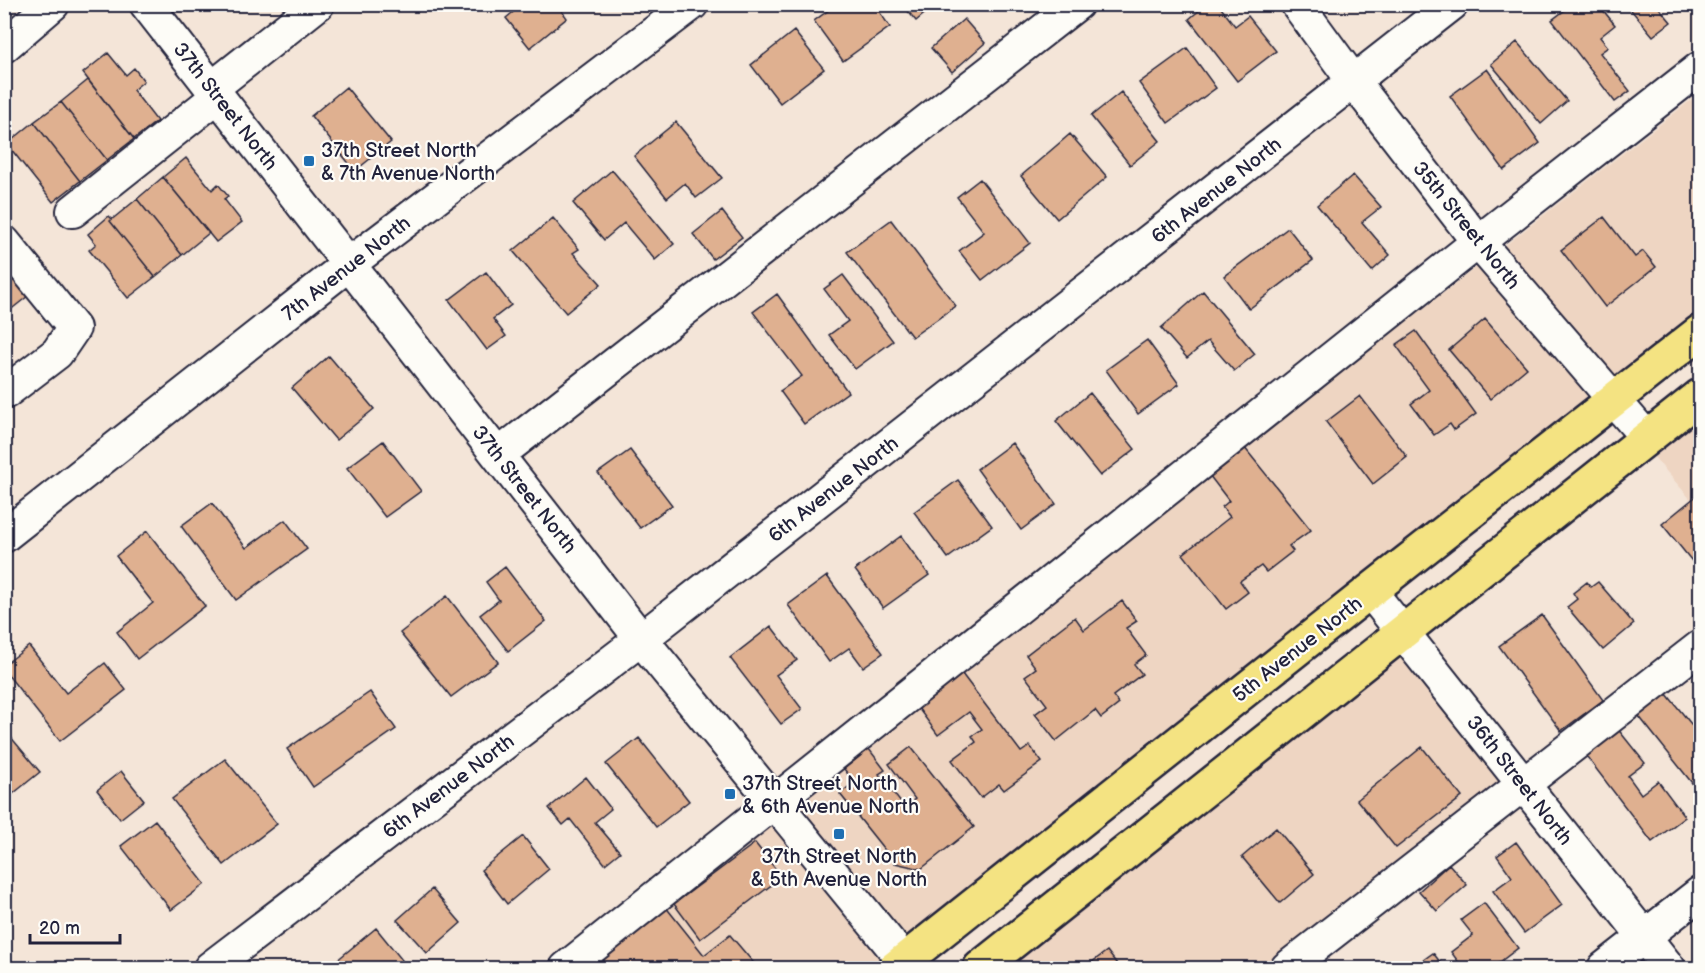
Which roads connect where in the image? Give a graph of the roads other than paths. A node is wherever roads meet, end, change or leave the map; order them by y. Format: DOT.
graph roads {
  1 [pos="146,4"];
  2 [pos="318,4"];
  3 [pos="692,4"];
  4 [pos="1077,4"];
  5 [pos="1297,4"];
  6 [pos="1452,4"];
  7 [pos="52,5"];
  8 [pos="4,46"];
  9 [pos="1701,68"];
  10 [pos="1353,82"];
  11 [pos="215,92"];
  12 [pos="73,212"];
  13 [pos="4,242"];
  14 [pos="1478,242"];
  15 [pos="349,264"];
  16 [pos="1701,332"];
  17 [pos="4,390"];
  18 [pos="1701,396"];
  19 [pos="1616,399"];
  20 [pos="1647,438"];
  21 [pos="498,455"];
  22 [pos="6,531"];
  23 [pos="1370,591"];
  24 [pos="1402,632"];
  25 [pos="641,639"];
  26 [pos="1701,647"];
  27 [pos="1524,784"];
  28 [pos="775,802"];
  29 [pos="1701,893"];
  30 [pos="1645,937"];
  31 [pos="903,966"];
  32 [pos="210,969"];
  33 [pos="566,969"];
  34 [pos="980,969"];
  35 [pos="1287,969"];
  36 [pos="1604,969"];
  37 [pos="1669,969"];
  1 -- 11 [label="street, 37th Street North"];
  2 -- 11 [label="street"];
  3 -- 15 [label="street, 7th Avenue North"];
  4 -- 21 [label="street"];
  5 -- 10 [label="street, 35th Street North"];
  6 -- 10 [label="street, 6th Avenue North"];
  7 -- 8 [label="street"];
  9 -- 14 [label="street"];
  10 -- 14 [label="street, 35th Street North"];
  10 -- 25 [label="street, 6th Avenue North"];
  11 -- 12 [label="street"];
  11 -- 15 [label="street, 37th Street North"];
  13 -- 17 [label="street"];
  14 -- 19 [label="street, 35th Street North"];
  14 -- 28 [label="street"];
  15 -- 21 [label="street, 37th Street North"];
  15 -- 22 [label="street, 7th Avenue North"];
  16 -- 19 [label="main road, 5th Avenue North"];
  18 -- 20 [label="main road"];
  19 -- 20 [label="street, 35th Street North"];
  19 -- 23 [label="main road, 5th Avenue North"];
  20 -- 24 [label="main road"];
  21 -- 25 [label="street, 37th Street North"];
  23 -- 24 [label="street, 36th Street North"];
  23 -- 31 [label="main road, 5th Avenue North"];
  24 -- 27 [label="street, 36th Street North"];
  24 -- 34 [label="main road"];
  25 -- 28 [label="street, 37th Street North"];
  25 -- 32 [label="street, 6th Avenue North"];
  26 -- 27 [label="street"];
  27 -- 30 [label="street, 36th Street North"];
  27 -- 35 [label="street"];
  28 -- 31 [label="street, 37th Street North"];
  28 -- 33 [label="street"];
  29 -- 30 [label="street"];
  30 -- 36 [label="street"];
  30 -- 37 [label="street, 36th Street North"];
}
